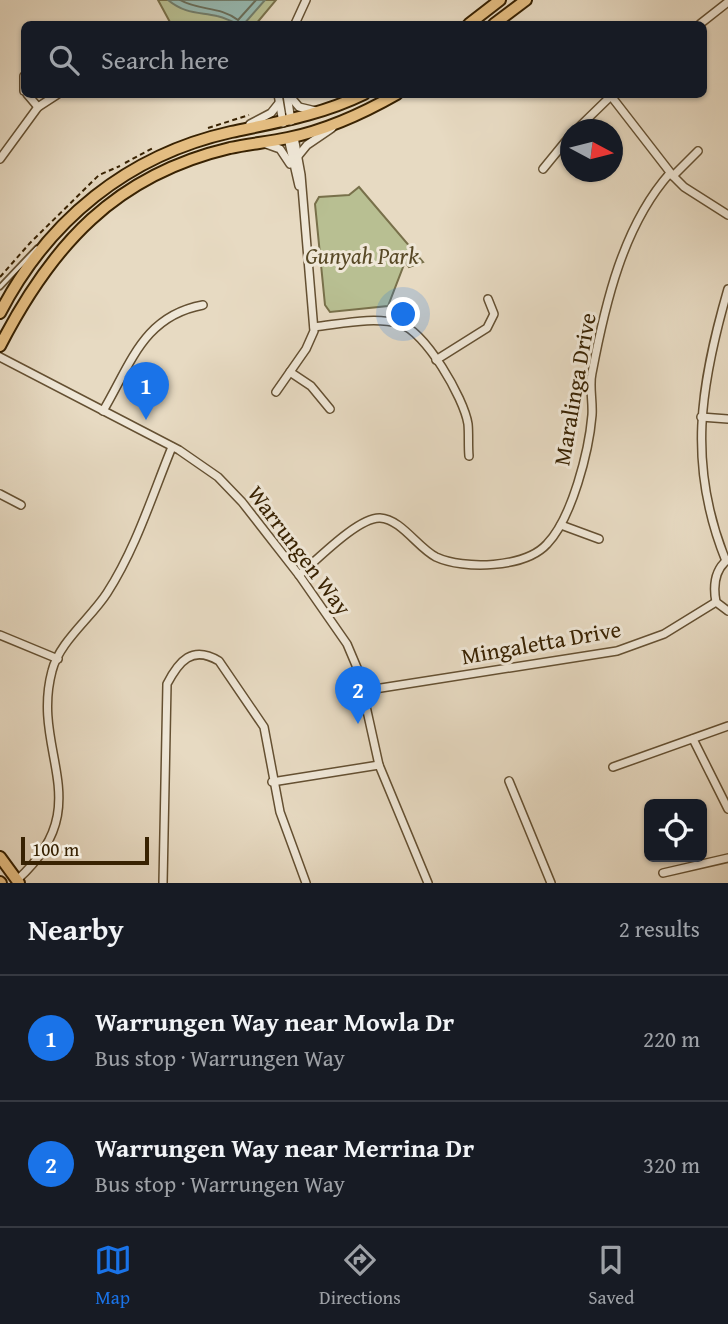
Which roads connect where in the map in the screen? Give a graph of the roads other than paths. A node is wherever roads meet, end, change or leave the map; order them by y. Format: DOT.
graph roads {
  1 [pos="306,0"];
  2 [pos="500,0"];
  3 [pos="526,0"];
  4 [pos="727,6"];
  5 [pos="296,21"];
  6 [pos="473,21"];
  7 [pos="498,21"];
  8 [pos="704,21"];
  9 [pos="30,98"];
  10 [pos="52,98"];
  11 [pos="287,98"];
  12 [pos="291,98"];
  13 [pos="355,98"];
  14 [pos="389,98"];
  15 [pos="609,98"];
  16 [pos="614,98"];
  17 [pos="279,99"];
  18 [pos="37,107"];
  19 [pos="323,112"];
  20 [pos="587,119"];
  21 [pos="342,122"];
  22 [pos="287,123"];
  23 [pos="234,132"];
  24 [pos="291,137"];
  25 [pos="262,143"];
  26 [pos="560,148"];
  27 [pos="698,151"];
  28 [pos="298,156"];
  29 [pos="0,159"];
  30 [pos="543,169"];
  31 [pos="671,174"];
  32 [pos="297,178"];
  33 [pos="301,193"];
  34 [pos="728,215"];
  35 [pos="48,238"];
  36 [pos="0,287"];
  37 [pos="728,289"];
  38 [pos="488,299"];
  39 [pos="203,306"];
  40 [pos="0,313"];
  41 [pos="314,327"];
  42 [pos="0,346"];
  43 [pos="0,357"];
  44 [pos="436,360"];
  45 [pos="290,372"];
  46 [pos="276,392"];
  47 [pos="330,410"];
  48 [pos="103,411"];
  49 [pos="701,417"];
  50 [pos="728,419"];
  51 [pos="172,447"];
  52 [pos="469,456"];
  53 [pos="0,494"];
  54 [pos="21,505"];
  55 [pos="561,525"];
  56 [pos="599,539"];
  57 [pos="727,560"];
  58 [pos="299,575"];
  59 [pos="716,603"];
  60 [pos="728,611"];
  61 [pos="0,635"];
  62 [pos="58,659"];
  63 [pos="362,691"];
  64 [pos="728,726"];
  65 [pos="693,740"];
  66 [pos="379,765"];
  67 [pos="613,768"];
  68 [pos="509,781"];
  69 [pos="272,782"];
  70 [pos="728,809"];
  71 [pos="0,857"];
  72 [pos="728,858"];
  73 [pos="663,873"];
  74 [pos="18,881"];
  75 [pos="163,883"];
  76 [pos="306,883"];
  77 [pos="428,883"];
  78 [pos="551,883"];
  1 -- 5 [label="street"];
  2 -- 6 [label="main road"];
  3 -- 7 [label="main road"];
  4 -- 8 [label="street"];
  9 -- 18 [label="street"];
  10 -- 18 [label="street"];
  11 -- 22 [label="street"];
  12 -- 19 [label="street"];
  13 -- 19 [label="main road"];
  14 -- 21 [label="main road"];
  15 -- 20 [label="street"];
  16 -- 31 [label="street"];
  17 -- 22 [label="street"];
  17 -- 23 [label="street"];
  18 -- 29 [label="street"];
  19 -- 22 [label="main road"];
  21 -- 24 [label="main road"];
  21 -- 28 [label="street"];
  22 -- 23 [label="main road"];
  22 -- 24 [label="main road"];
  23 -- 35 [label="main road"];
  24 -- 25 [label="main road"];
  24 -- 28 [label="street"];
  24 -- 32 [label="street"];
  25 -- 32 [label="street"];
  25 -- 42 [label="main road"];
  26 -- 30 [label="street"];
  27 -- 31 [label="street, Maralinga Drive"];
  28 -- 33 [label="street"];
  31 -- 34 [label="street"];
  31 -- 55 [label="street, Maralinga Drive"];
  32 -- 33 [label="street"];
  33 -- 41 [label="street"];
  35 -- 36 [label="lane"];
  35 -- 40 [label="main road"];
  37 -- 49 [label="street"];
  38 -- 44 [label="street"];
  39 -- 48 [label="street"];
  41 -- 44 [label="street"];
  41 -- 45 [label="street"];
  43 -- 48 [label="street, Warrungen Way"];
  44 -- 52 [label="street"];
  45 -- 46 [label="street"];
  45 -- 47 [label="street"];
  48 -- 51 [label="street, Warrungen Way"];
  49 -- 50 [label="street"];
  49 -- 57 [label="street"];
  51 -- 58 [label="street, Warrungen Way"];
  51 -- 62 [label="street"];
  53 -- 54 [label="street"];
  55 -- 56 [label="street"];
  55 -- 58 [label="street, Maralinga Drive"];
  57 -- 59 [label="street"];
  58 -- 63 [label="street, Warrungen Way"];
  59 -- 60 [label="street"];
  59 -- 63 [label="street, Mingaletta Drive"];
  61 -- 62 [label="street"];
  62 -- 74 [label="street"];
  63 -- 66 [label="street, Warrungen Way"];
  64 -- 65 [label="street"];
  65 -- 67 [label="street"];
  65 -- 70 [label="street"];
  66 -- 69 [label="street"];
  66 -- 77 [label="street, Warrungen Way"];
  68 -- 78 [label="street"];
  69 -- 75 [label="street"];
  69 -- 76 [label="street"];
  71 -- 74 [label="main road"];
  72 -- 73 [label="street"];
}
